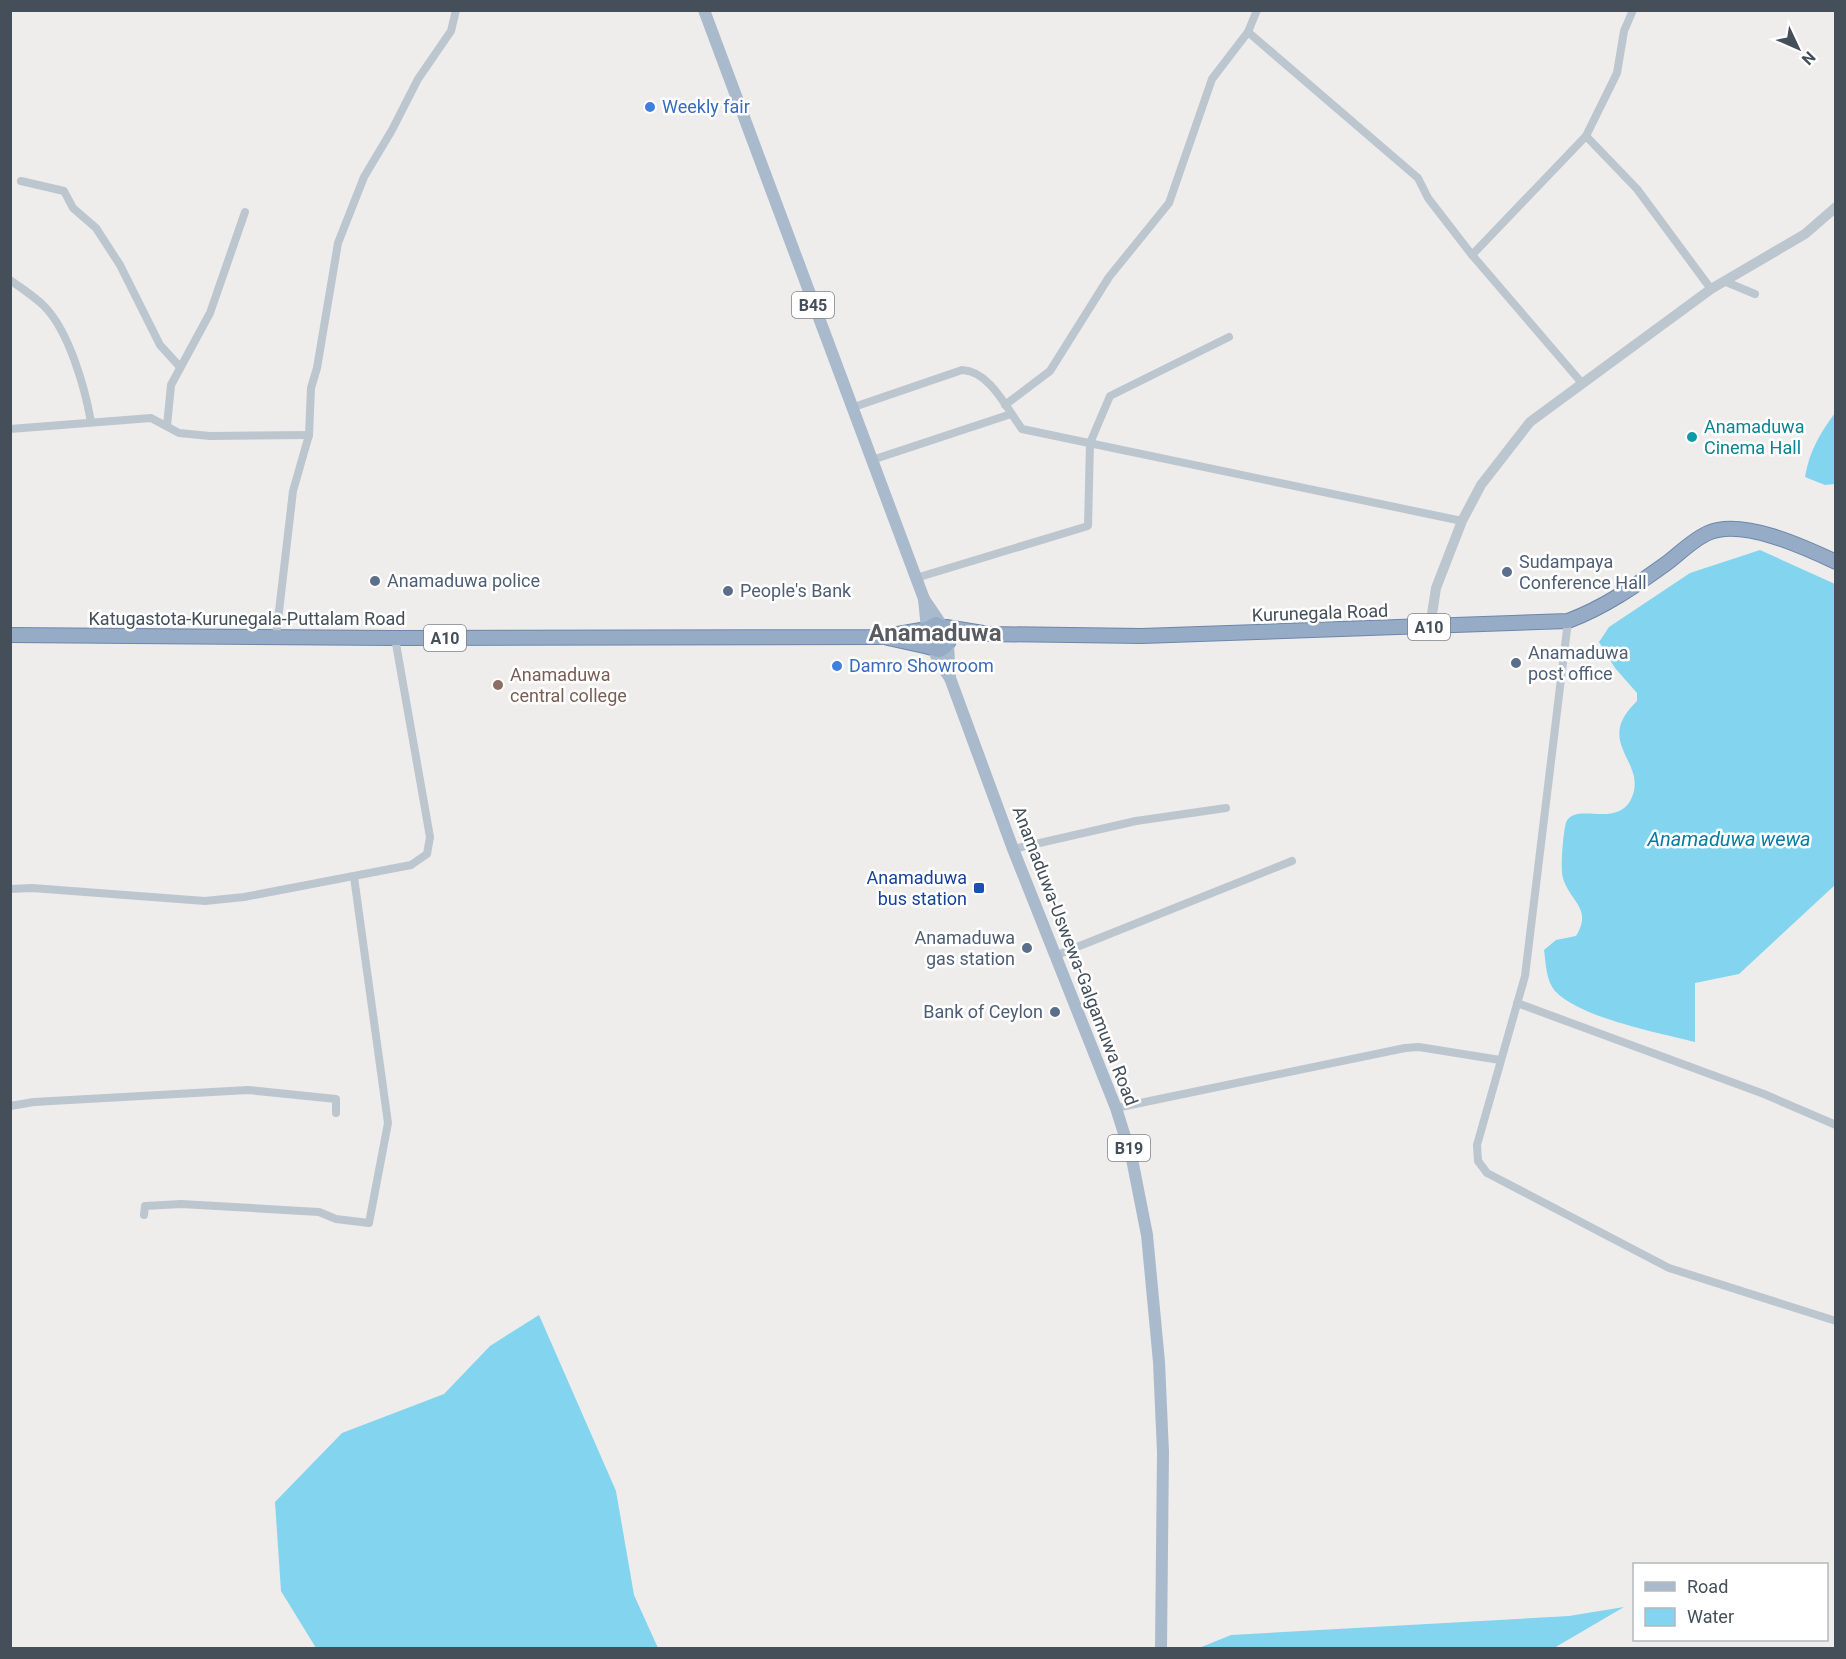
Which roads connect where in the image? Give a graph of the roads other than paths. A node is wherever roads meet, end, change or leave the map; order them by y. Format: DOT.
graph roads {
  1 [pos="456,10"];
  2 [pos="704,10"];
  3 [pos="1257,10"];
  4 [pos="1633,10"];
  5 [pos="1248,32"];
  6 [pos="1586,136"];
  7 [pos="21,181"];
  8 [pos="1836,207"];
  9 [pos="245,212"];
  10 [pos="1472,255"];
  11 [pos="10,280"];
  12 [pos="1726,282"];
  13 [pos="1711,290"];
  14 [pos="1755,294"];
  15 [pos="1229,337"];
  16 [pos="180,367"];
  17 [pos="1581,382"];
  18 [pos="1005,405"];
  19 [pos="851,408"];
  20 [pos="1011,414"];
  21 [pos="91,422"];
  22 [pos="167,426"];
  23 [pos="10,429"];
  24 [pos="309,435"];
  25 [pos="1090,444"];
  26 [pos="872,460"];
  27 [pos="1462,521"];
  28 [pos="1836,562"];
  29 [pos="916,578"];
  30 [pos="924,598"];
  31 [pos="1568,621"];
  32 [pos="943,626"];
  33 [pos="1430,627"];
  34 [pos="927,629"];
  35 [pos="989,634"];
  36 [pos="10,635"];
  37 [pos="880,637"];
  38 [pos="276,638"];
  39 [pos="395,638"];
  40 [pos="948,645"];
  41 [pos="932,648"];
  42 [pos="950,678"];
  43 [pos="1226,808"];
  44 [pos="1013,849"];
  45 [pos="1292,861"];
  46 [pos="354,877"];
  47 [pos="10,889"];
  48 [pos="1057,955"];
  49 [pos="1516,1003"];
  50 [pos="1500,1060"];
  51 [pos="10,1106"];
  52 [pos="1116,1108"];
  53 [pos="336,1113"];
  54 [pos="1836,1125"];
  55 [pos="144,1215"];
  56 [pos="1836,1321"];
  57 [pos="1161,1648"];
  1 -- 24 [label="street"];
  2 -- 19 [label="main road, B45"];
  3 -- 5 [label="street"];
  4 -- 6 [label="street"];
  5 -- 10 [label="street"];
  5 -- 18 [label="street"];
  6 -- 10 [label="street"];
  6 -- 13 [label="street"];
  7 -- 16 [label="street"];
  8 -- 12 [label="street"];
  9 -- 16 [label="street"];
  10 -- 17 [label="street"];
  11 -- 21 [label="street"];
  12 -- 13 [label="street"];
  12 -- 14 [label="street"];
  13 -- 17 [label="street"];
  15 -- 25 [label="street"];
  16 -- 22 [label="street"];
  17 -- 27 [label="street"];
  18 -- 19 [label="street"];
  18 -- 20 [label="street"];
  19 -- 26 [label="main road, B45"];
  20 -- 25 [label="street"];
  20 -- 26 [label="street"];
  21 -- 22 [label="street"];
  21 -- 23 [label="street"];
  22 -- 24 [label="street"];
  24 -- 38 [label="street"];
  25 -- 27 [label="street"];
  25 -- 29 [label="street"];
  26 -- 29 [label="main road, B45"];
  27 -- 33 [label="street"];
  28 -- 31 [label="highway, Kurunegala Road / A10"];
  29 -- 30 [label="main road, B45"];
  30 -- 32 [label="main road, B45"];
  30 -- 34 [label="main road, B45"];
  31 -- 33 [label="highway, Kurunegala Road / A10"];
  31 -- 49 [label="street"];
  32 -- 34 [label="highway"];
  32 -- 35 [label="highway, Kurunegala Road / A10"];
  32 -- 40 [label="highway"];
  33 -- 35 [label="highway, Kurunegala Road / A10"];
  34 -- 37 [label="highway, Katugastota-Kurunegala-Puttalam Road / A10"];
  34 -- 41 [label="highway"];
  35 -- 40 [label="highway, Kurunegala Road / A10"];
  36 -- 38 [label="highway, Katugastota-Kurunegala-Puttalam Road / A10"];
  37 -- 39 [label="highway, Katugastota-Kurunegala-Puttalam Road / A10"];
  37 -- 41 [label="highway, Katugastota-Kurunegala-Puttalam Road / A10"];
  38 -- 39 [label="highway, Katugastota-Kurunegala-Puttalam Road / A10"];
  39 -- 46 [label="street"];
  40 -- 41 [label="highway"];
  40 -- 42 [label="main road, Anamaduwa-Uswewa-Galgamuwa Road / B19"];
  41 -- 42 [label="main road, Anamaduwa-Uswewa-Galgamuwa Road / B19"];
  42 -- 44 [label="main road, Anamaduwa-Uswewa-Galgamuwa Road / B19"];
  43 -- 44 [label="street"];
  44 -- 48 [label="main road, Anamaduwa-Uswewa-Galgamuwa Road / B19"];
  45 -- 48 [label="street"];
  46 -- 47 [label="street"];
  46 -- 55 [label="street"];
  48 -- 52 [label="main road, Anamaduwa-Uswewa-Galgamuwa Road / B19"];
  49 -- 50 [label="street"];
  49 -- 54 [label="street"];
  50 -- 52 [label="street"];
  50 -- 56 [label="street"];
  51 -- 53 [label="street"];
  52 -- 57 [label="main road, Anamaduwa-Uswewa-Galgamuwa Road / B19"];
}
